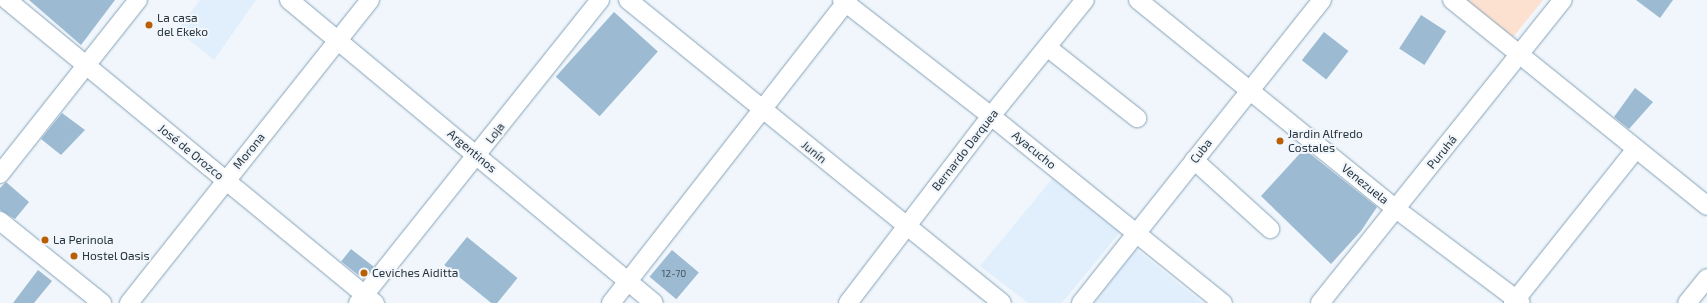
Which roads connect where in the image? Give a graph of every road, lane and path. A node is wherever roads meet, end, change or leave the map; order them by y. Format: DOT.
graph roads {
  1 [pos="7,0"];
  2 [pos="138,0"];
  3 [pos="289,0"];
  4 [pos="370,0"];
  5 [pos="600,0"];
  6 [pos="628,0"];
  7 [pos="1085,0"];
  8 [pos="1138,0"];
  9 [pos="1322,0"];
  10 [pos="1452,0"];
  11 [pos="1563,0"];
  12 [pos="845,1"];
  13 [pos="338,41"];
  14 [pos="1047,47"];
  15 [pos="1521,54"];
  16 [pos="85,66"];
  17 [pos="1250,90"];
  18 [pos="762,110"];
  19 [pos="991,116"];
  20 [pos="1137,118"];
  21 [pos="1636,149"];
  22 [pos="477,155"];
  23 [pos="1194,160"];
  24 [pos="0,174"];
  25 [pos="225,181"];
  26 [pos="1707,206"];
  27 [pos="1396,209"];
  28 [pos="0,221"];
  29 [pos="906,226"];
  30 [pos="1270,229"];
  31 [pos="1136,233"];
  32 [pos="1707,278"];
  33 [pos="628,282"];
  34 [pos="366,300"];
  35 [pos="1517,302"];
  36 [pos="102,303"];
  37 [pos="129,303"];
  38 [pos="611,303"];
  39 [pos="654,303"];
  40 [pos="848,303"];
  41 [pos="1002,303"];
  42 [pos="1081,303"];
  43 [pos="1223,303"];
  44 [pos="1320,303"];
  45 [pos="1687,303"];
  1 -- 16 [label="street, José de Orozco"];
  2 -- 16 [label="street"];
  3 -- 13 [label="street, Argentinos"];
  4 -- 13 [label="street, Morona"];
  5 -- 22 [label="street, Loja"];
  6 -- 18 [label="street, Junín"];
  7 -- 14 [label="street, Bernardo Darquea"];
  8 -- 17 [label="street, Venezuela"];
  9 -- 17 [label="street, Cuba"];
  10 -- 15 [label="street"];
  11 -- 15 [label="street, Puruhá"];
  12 -- 18 [label="street"];
  12 -- 19 [label="street, Ayacucho"];
  13 -- 22 [label="street, Argentinos"];
  13 -- 25 [label="street, Morona"];
  14 -- 19 [label="street, Bernardo Darquea"];
  14 -- 20 [label="street"];
  15 -- 21 [label="street"];
  15 -- 27 [label="street, Puruhá"];
  16 -- 24 [label="street"];
  16 -- 25 [label="street, José de Orozco"];
  17 -- 23 [label="street, Cuba"];
  17 -- 27 [label="street, Venezuela"];
  18 -- 29 [label="street, Junín"];
  18 -- 33 [label="street"];
  19 -- 29 [label="street, Bernardo Darquea"];
  19 -- 31 [label="street, Ayacucho"];
  21 -- 26 [label="street"];
  21 -- 35 [label="street"];
  22 -- 33 [label="street, Argentinos"];
  22 -- 34 [label="street, Loja"];
  23 -- 30 [label="street"];
  23 -- 31 [label="street, Cuba"];
  25 -- 34 [label="street, José de Orozco"];
  25 -- 37 [label="street, Morona"];
  27 -- 35 [label="street, Venezuela"];
  27 -- 44 [label="street, Puruhá"];
  28 -- 36 [label="street"];
  29 -- 40 [label="street, Bernardo Darquea"];
  29 -- 41 [label="street, Junín"];
  31 -- 42 [label="street, Cuba"];
  31 -- 43 [label="street, Ayacucho"];
  32 -- 45 [label="street"];
  33 -- 38 [label="street"];
  33 -- 39 [label="street, Argentinos"];
}
